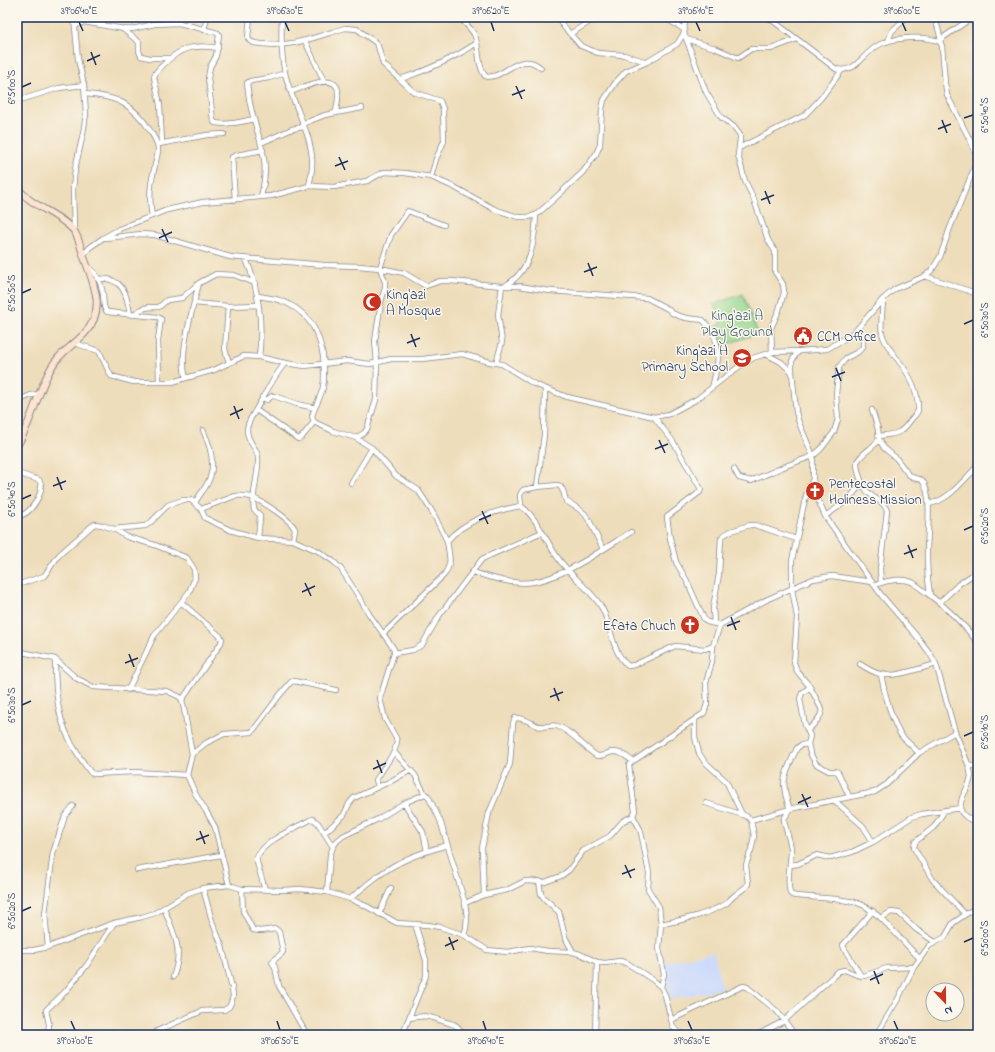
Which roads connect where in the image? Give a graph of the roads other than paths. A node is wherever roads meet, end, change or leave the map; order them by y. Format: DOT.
graph roads {
  1 [pos="74,17"];
  2 [pos="207,17"];
  3 [pos="250,17"];
  4 [pos="282,17"];
  5 [pos="459,17"];
  6 [pos="561,17"];
  7 [pos="597,17"];
  8 [pos="664,17"];
  9 [pos="685,17"];
  10 [pos="768,17"];
  11 [pos="935,17"];
  12 [pos="973,17"];
  13 [pos="903,18"];
  14 [pos="75,26"];
  15 [pos="124,29"];
  16 [pos="204,30"];
  17 [pos="684,31"];
  18 [pos="570,34"];
  19 [pos="686,39"];
  20 [pos="797,39"];
  21 [pos="941,40"];
  22 [pos="305,41"];
  23 [pos="888,41"];
  24 [pos="477,43"];
  25 [pos="282,45"];
  26 [pos="218,48"];
  27 [pos="170,58"];
  28 [pos="647,62"];
  29 [pos="541,68"];
  30 [pos="842,70"];
  31 [pos="285,73"];
  32 [pos="401,79"];
  33 [pos="324,81"];
  34 [pos="84,85"];
  35 [pos="290,92"];
  36 [pos="85,94"];
  37 [pos="17,101"];
  38 [pos="362,108"];
  39 [pos="336,112"];
  40 [pos="254,119"];
  41 [pos="302,125"];
  42 [pos="224,134"];
  43 [pos="262,143"];
  44 [pos="160,144"];
  45 [pos="739,148"];
  46 [pos="263,150"];
  47 [pos="977,154"];
  48 [pos="431,177"];
  49 [pos="309,186"];
  50 [pos="18,189"];
  51 [pos="261,196"];
  52 [pos="235,200"];
  53 [pos="536,215"];
  54 [pos="152,216"];
  55 [pos="444,225"];
  56 [pos="74,231"];
  57 [pos="103,238"];
  58 [pos="83,256"];
  59 [pos="246,259"];
  60 [pos="87,266"];
  61 [pos="380,268"];
  62 [pos="925,276"];
  63 [pos="98,280"];
  64 [pos="255,283"];
  65 [pos="199,284"];
  66 [pos="502,286"];
  67 [pos="978,294"];
  68 [pos="257,296"];
  69 [pos="883,299"];
  70 [pos="194,303"];
  71 [pos="258,305"];
  72 [pos="228,306"];
  73 [pos="132,315"];
  74 [pos="857,329"];
  75 [pos="74,343"];
  76 [pos="800,351"];
  77 [pos="772,352"];
  78 [pos="766,354"];
  79 [pos="259,358"];
  80 [pos="229,363"];
  81 [pos="285,363"];
  82 [pos="324,363"];
  83 [pos="377,363"];
  84 [pos="496,363"];
  85 [pos="792,372"];
  86 [pos="186,378"];
  87 [pos="159,382"];
  88 [pos="712,388"];
  89 [pos="545,389"];
  90 [pos="39,394"];
  91 [pos="262,397"];
  92 [pos="17,401"];
  93 [pos="315,408"];
  94 [pos="256,410"];
  95 [pos="872,410"];
  96 [pos="654,417"];
  97 [pos="314,422"];
  98 [pos="203,430"];
  99 [pos="878,437"];
  100 [pos="356,438"];
  101 [pos="17,446"];
  102 [pos="372,448"];
  103 [pos="813,456"];
  104 [pos="978,466"];
  105 [pos="734,469"];
  106 [pos="17,473"];
  107 [pos="813,479"];
  108 [pos="862,482"];
  109 [pos="351,483"];
  110 [pos="537,487"];
  111 [pos="253,498"];
  112 [pos="195,503"];
  113 [pos="928,504"];
  114 [pos="521,506"];
  115 [pos="201,509"];
  116 [pos="17,516"];
  117 [pos="825,516"];
  118 [pos="114,529"];
  119 [pos="542,532"];
  120 [pos="631,532"];
  121 [pos="258,538"];
  122 [pos="796,539"];
  123 [pos="294,540"];
  124 [pos="447,541"];
  125 [pos="603,549"];
  126 [pos="568,570"];
  127 [pos="978,571"];
  128 [pos="473,572"];
  129 [pos="881,583"];
  130 [pos="17,584"];
  131 [pos="873,584"];
  132 [pos="792,589"];
  133 [pos="930,595"];
  134 [pos="940,602"];
  135 [pos="182,603"];
  136 [pos="714,623"];
  137 [pos="720,625"];
  138 [pos="383,634"];
  139 [pos="978,643"];
  140 [pos="713,646"];
  141 [pos="17,651"];
  142 [pos="394,653"];
  143 [pos="55,659"];
  144 [pos="860,664"];
  145 [pos="936,664"];
  146 [pos="881,675"];
  147 [pos="810,687"];
  148 [pos="128,690"];
  149 [pos="336,690"];
  150 [pos="182,700"];
  151 [pos="695,720"];
  152 [pos="808,730"];
  153 [pos="955,732"];
  154 [pos="808,744"];
  155 [pos="394,752"];
  156 [pos="919,753"];
  157 [pos="192,754"];
  158 [pos="633,761"];
  159 [pos="969,766"];
  160 [pos="978,766"];
  161 [pos="411,770"];
  162 [pos="187,775"];
  163 [pos="378,787"];
  164 [pos="425,794"];
  165 [pos="849,796"];
  166 [pos="834,800"];
  167 [pos="404,803"];
  168 [pos="706,803"];
  169 [pos="73,806"];
  170 [pos="960,808"];
  171 [pos="790,809"];
  172 [pos="945,810"];
  173 [pos="742,814"];
  174 [pos="633,816"];
  175 [pos="751,820"];
  176 [pos="978,824"];
  177 [pos="324,833"];
  178 [pos="873,842"];
  179 [pos="447,845"];
  180 [pos="333,846"];
  181 [pos="427,851"];
  182 [pos="222,855"];
  183 [pos="790,865"];
  184 [pos="137,870"];
  185 [pos="539,882"];
  186 [pos="229,885"];
  187 [pos="203,888"];
  188 [pos="391,888"];
  189 [pos="242,889"];
  190 [pos="265,890"];
  191 [pos="327,892"];
  192 [pos="484,895"];
  193 [pos="350,898"];
  194 [pos="465,903"];
  195 [pos="978,906"];
  196 [pos="164,908"];
  197 [pos="873,911"];
  198 [pos="379,914"];
  199 [pos="965,914"];
  200 [pos="881,918"];
  201 [pos="114,923"];
  202 [pos="415,924"];
  203 [pos="661,924"];
  204 [pos="464,935"];
  205 [pos="935,942"];
  206 [pos="48,947"];
  207 [pos="17,950"];
  208 [pos="574,952"];
  209 [pos="920,959"];
  210 [pos="597,962"];
  211 [pos="914,967"];
  212 [pos="861,976"];
  213 [pos="173,977"];
  214 [pos="661,987"];
  215 [pos="410,1018"];
  216 [pos="671,1020"];
  217 [pos="784,1021"];
  218 [pos="48,1035"];
  219 [pos="154,1035"];
  220 [pos="308,1035"];
  221 [pos="402,1035"];
  222 [pos="462,1035"];
  223 [pos="595,1035"];
  224 [pos="682,1035"];
  225 [pos="758,1035"];
  226 [pos="795,1035"];
  227 [pos="876,1035"];
  1 -- 14 [label="street"];
  2 -- 16 [label="street"];
  3 -- 25 [label="street"];
  4 -- 25 [label="street"];
  5 -- 24 [label="street"];
  6 -- 18 [label="street"];
  7 -- 18 [label="street"];
  8 -- 17 [label="street"];
  9 -- 17 [label="street"];
  10 -- 20 [label="street"];
  11 -- 21 [label="street"];
  12 -- 21 [label="street"];
  13 -- 23 [label="street"];
  14 -- 15 [label="street"];
  14 -- 34 [label="street"];
  15 -- 16 [label="street"];
  15 -- 27 [label="street"];
  16 -- 26 [label="street"];
  17 -- 19 [label="street"];
  17 -- 28 [label="street"];
  18 -- 28 [label="street"];
  19 -- 20 [label="street"];
  19 -- 45 [label="street"];
  20 -- 30 [label="street"];
  21 -- 23 [label="street"];
  21 -- 47 [label="street"];
  22 -- 25 [label="street"];
  22 -- 32 [label="street"];
  22 -- 33 [label="street"];
  23 -- 30 [label="street"];
  24 -- 29 [label="street"];
  24 -- 32 [label="street"];
  25 -- 31 [label="street"];
  26 -- 27 [label="street"];
  26 -- 40 [label="street"];
  27 -- 44 [label="street"];
  28 -- 53 [label="street"];
  30 -- 45 [label="street"];
  31 -- 35 [label="street"];
  31 -- 40 [label="street"];
  32 -- 48 [label="street"];
  33 -- 35 [label="street"];
  33 -- 39 [label="street"];
  34 -- 36 [label="street"];
  34 -- 37 [label="street"];
  35 -- 41 [label="street"];
  36 -- 44 [label="street"];
  36 -- 56 [label="street"];
  38 -- 39 [label="street"];
  39 -- 41 [label="street"];
  40 -- 43 [label="street"];
  41 -- 43 [label="street"];
  41 -- 49 [label="street"];
  42 -- 44 [label="street"];
  43 -- 46 [label="street"];
  44 -- 54 [label="street"];
  45 -- 77 [label="street"];
  46 -- 51 [label="street"];
  46 -- 52 [label="street"];
  47 -- 62 [label="street"];
  48 -- 49 [label="street"];
  48 -- 53 [label="street"];
  49 -- 51 [label="street"];
  50 -- 56 [label="street"];
  51 -- 52 [label="street"];
  52 -- 54 [label="street"];
  53 -- 66 [label="street"];
  54 -- 57 [label="street"];
  55 -- 61 [label="street"];
  56 -- 58 [label="street"];
  57 -- 58 [label="street"];
  57 -- 59 [label="street"];
  58 -- 60 [label="street"];
  59 -- 61 [label="street"];
  59 -- 64 [label="street"];
  60 -- 63 [label="street"];
  60 -- 75 [label="street"];
  61 -- 66 [label="street"];
  61 -- 83 [label="street"];
  62 -- 67 [label="street"];
  62 -- 69 [label="street"];
  63 -- 73 [label="street"];
  63 -- 73 [label="street"];
  64 -- 65 [label="street"];
  64 -- 68 [label="street"];
  65 -- 70 [label="street"];
  65 -- 73 [label="street"];
  66 -- 84 [label="street"];
  66 -- 88 [label="street"];
  68 -- 71 [label="street"];
  68 -- 82 [label="street"];
  69 -- 74 [label="street"];
  69 -- 99 [label="street"];
  70 -- 72 [label="street"];
  70 -- 86 [label="street"];
  71 -- 72 [label="street"];
  71 -- 79 [label="street"];
  72 -- 80 [label="street"];
  73 -- 87 [label="street"];
  74 -- 76 [label="street"];
  74 -- 103 [label="street"];
  75 -- 87 [label="street"];
  75 -- 90 [label="street"];
  76 -- 77 [label="street"];
  76 -- 85 [label="street"];
  77 -- 78 [label="street"];
  78 -- 85 [label="street"];
  78 -- 88 [label="street"];
  79 -- 80 [label="street"];
  79 -- 81 [label="street"];
  80 -- 86 [label="street"];
  81 -- 82 [label="street"];
  81 -- 91 [label="street"];
  82 -- 83 [label="street"];
  82 -- 93 [label="street"];
  83 -- 84 [label="street"];
  83 -- 100 [label="street"];
  84 -- 89 [label="street"];
  85 -- 103 [label="street"];
  86 -- 87 [label="street"];
  88 -- 96 [label="street"];
  89 -- 96 [label="street"];
  89 -- 110 [label="street"];
  90 -- 92 [label="street"];
  90 -- 101 [label="street"];
  91 -- 93 [label="street"];
  91 -- 94 [label="street"];
  93 -- 97 [label="street"];
  94 -- 97 [label="street"];
  94 -- 111 [label="street"];
  95 -- 99 [label="street"];
  96 -- 136 [label="street"];
  97 -- 100 [label="street"];
  98 -- 112 [label="street"];
  99 -- 108 [label="street"];
  99 -- 113 [label="street"];
  100 -- 102 [label="street"];
  102 -- 109 [label="street"];
  102 -- 124 [label="street"];
  103 -- 105 [label="street"];
  103 -- 107 [label="street"];
  104 -- 113 [label="street"];
  106 -- 116 [label="street"];
  107 -- 117 [label="street"];
  107 -- 122 [label="street"];
  108 -- 117 [label="street"];
  108 -- 129 [label="street"];
  110 -- 114 [label="street"];
  110 -- 125 [label="street"];
  111 -- 115 [label="street"];
  111 -- 121 [label="street"];
  111 -- 123 [label="street"];
  112 -- 115 [label="street"];
  112 -- 118 [label="street"];
  113 -- 133 [label="street"];
  114 -- 119 [label="street"];
  114 -- 124 [label="street"];
  115 -- 121 [label="street"];
  117 -- 131 [label="street"];
  118 -- 130 [label="street"];
  118 -- 135 [label="street"];
  119 -- 126 [label="street"];
  119 -- 128 [label="street"];
  120 -- 125 [label="street"];
  121 -- 123 [label="street"];
  122 -- 132 [label="street"];
  122 -- 136 [label="street"];
  123 -- 138 [label="street"];
  124 -- 138 [label="street"];
  125 -- 126 [label="street"];
  126 -- 128 [label="street"];
  126 -- 140 [label="street"];
  127 -- 134 [label="street"];
  128 -- 142 [label="street"];
  129 -- 131 [label="street"];
  129 -- 133 [label="street"];
  131 -- 132 [label="street"];
  131 -- 145 [label="street"];
  132 -- 137 [label="street"];
  132 -- 147 [label="street"];
  133 -- 134 [label="street"];
  134 -- 139 [label="street"];
  135 -- 148 [label="street"];
  135 -- 150 [label="street"];
  136 -- 137 [label="street"];
  137 -- 140 [label="street"];
  138 -- 142 [label="street"];
  140 -- 151 [label="street"];
  141 -- 143 [label="street"];
  142 -- 155 [label="street"];
  143 -- 148 [label="street"];
  143 -- 162 [label="street"];
  144 -- 146 [label="street"];
  145 -- 146 [label="street"];
  145 -- 153 [label="street"];
  146 -- 156 [label="street"];
  147 -- 152 [label="street"];
  147 -- 152 [label="street"];
  148 -- 150 [label="street"];
  149 -- 157 [label="street"];
  150 -- 157 [label="street"];
  151 -- 158 [label="street"];
  151 -- 173 [label="street"];
  152 -- 154 [label="street"];
  153 -- 156 [label="street"];
  153 -- 159 [label="street"];
  154 -- 165 [label="street"];
  154 -- 171 [label="street"];
  155 -- 161 [label="street"];
  155 -- 163 [label="street"];
  156 -- 165 [label="street"];
  157 -- 162 [label="street"];
  158 -- 174 [label="street"];
  158 -- 192 [label="street"];
  159 -- 160 [label="street"];
  159 -- 170 [label="street"];
  161 -- 163 [label="street"];
  161 -- 164 [label="street"];
  162 -- 182 [label="street"];
  163 -- 177 [label="street"];
  164 -- 167 [label="street"];
  164 -- 179 [label="street"];
  165 -- 166 [label="street"];
  166 -- 171 [label="street"];
  166 -- 178 [label="street"];
  167 -- 180 [label="street"];
  167 -- 181 [label="street"];
  168 -- 173 [label="street"];
  169 -- 206 [label="street"];
  170 -- 172 [label="street"];
  170 -- 176 [label="street"];
  171 -- 175 [label="street"];
  171 -- 183 [label="street"];
  172 -- 178 [label="street"];
  172 -- 199 [label="street"];
  173 -- 175 [label="street"];
  174 -- 185 [label="street"];
  174 -- 203 [label="street"];
  175 -- 203 [label="street"];
  177 -- 180 [label="street"];
  177 -- 190 [label="street"];
  178 -- 183 [label="street"];
  179 -- 181 [label="street"];
  179 -- 194 [label="street"];
  180 -- 191 [label="street"];
  181 -- 193 [label="street"];
  182 -- 184 [label="street"];
  182 -- 186 [label="street"];
  183 -- 197 [label="street"];
  185 -- 192 [label="street"];
  185 -- 208 [label="street"];
  186 -- 187 [label="street"];
  186 -- 189 [label="street"];
  187 -- 196 [label="street"];
  187 -- 219 [label="street"];
  188 -- 198 [label="street"];
  189 -- 190 [label="street"];
  189 -- 220 [label="street"];
  190 -- 191 [label="street"];
  191 -- 193 [label="street"];
  192 -- 194 [label="street"];
  193 -- 198 [label="street"];
  194 -- 204 [label="street"];
  195 -- 199 [label="street"];
  196 -- 201 [label="street"];
  196 -- 213 [label="street"];
  197 -- 200 [label="street"];
  197 -- 212 [label="street"];
  198 -- 202 [label="street"];
  199 -- 205 [label="street"];
  200 -- 205 [label="street"];
  200 -- 209 [label="street"];
  201 -- 206 [label="street"];
  201 -- 218 [label="street"];
  202 -- 204 [label="street"];
  202 -- 215 [label="street"];
  203 -- 214 [label="street"];
  204 -- 208 [label="street"];
  205 -- 209 [label="street"];
  206 -- 207 [label="street"];
  208 -- 210 [label="street"];
  209 -- 211 [label="street"];
  210 -- 214 [label="street"];
  210 -- 223 [label="street"];
  211 -- 212 [label="street"];
  211 -- 227 [label="street"];
  212 -- 217 [label="street"];
  214 -- 216 [label="street"];
  215 -- 221 [label="street"];
  215 -- 222 [label="street"];
  216 -- 217 [label="street"];
  216 -- 224 [label="street"];
  217 -- 225 [label="street"];
  217 -- 226 [label="street"];
}
